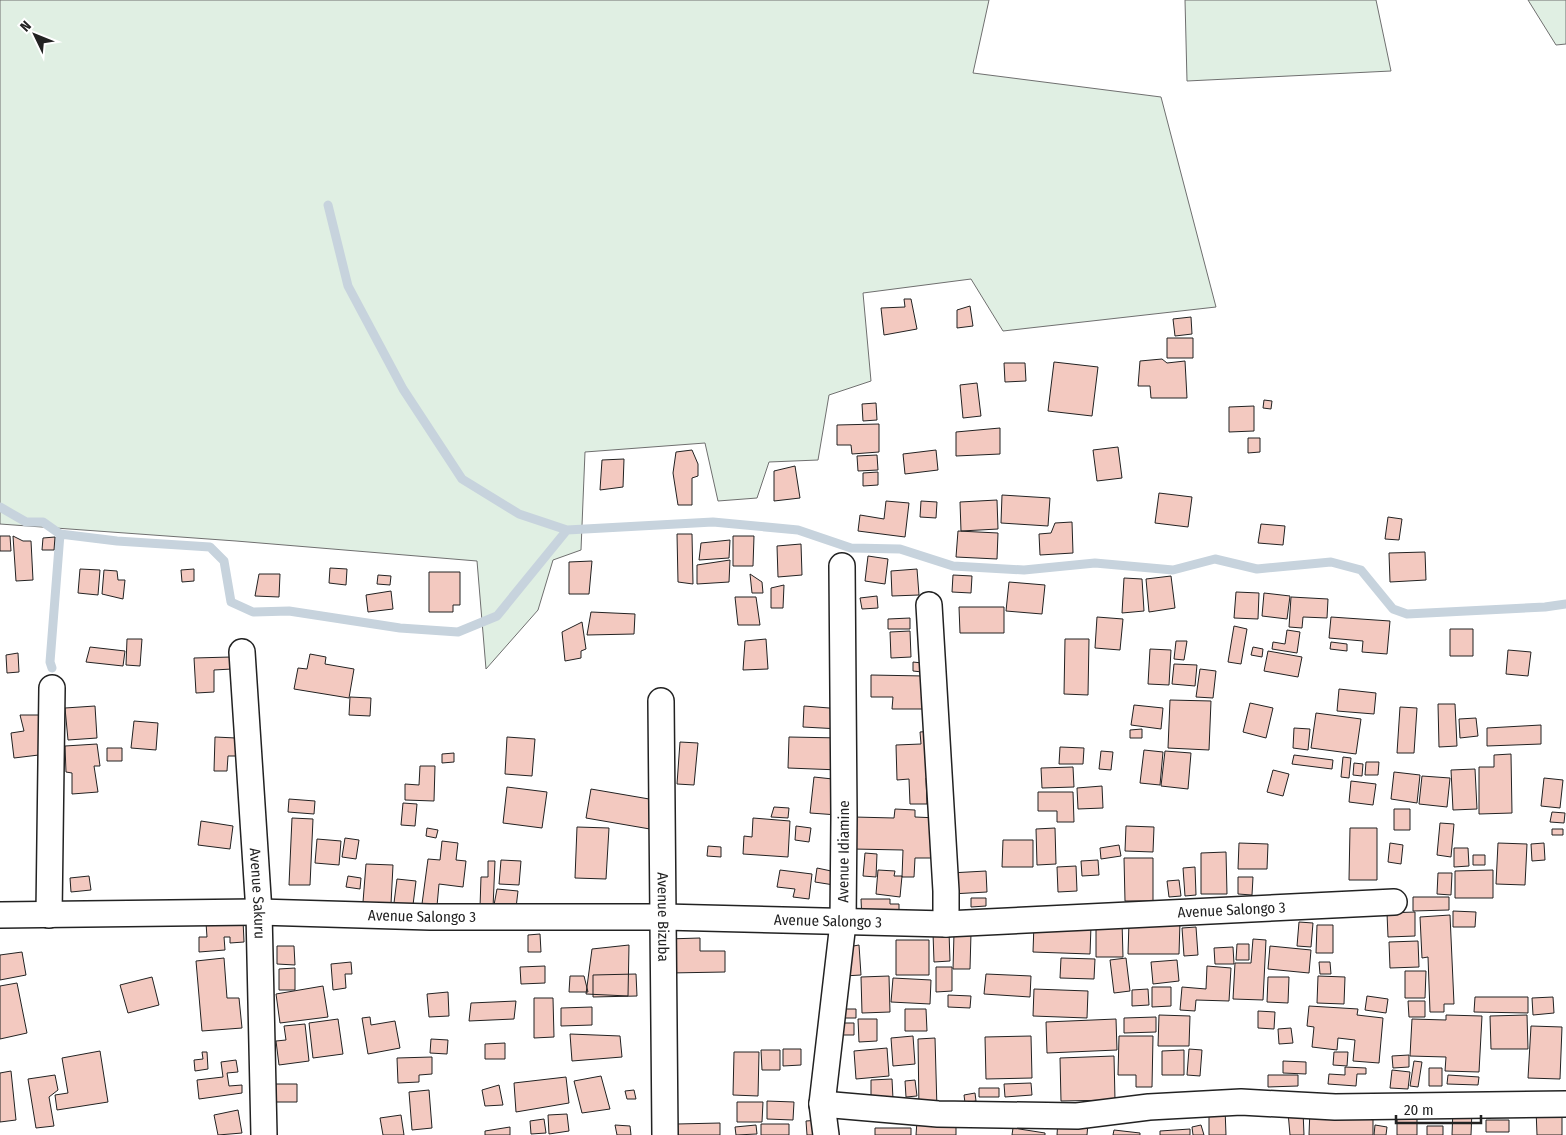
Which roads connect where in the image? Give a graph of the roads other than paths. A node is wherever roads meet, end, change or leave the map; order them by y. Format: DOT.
graph roads {
  1 [pos="842,566"];
  2 [pos="929,604"];
  3 [pos="242,652"];
  4 [pos="52,688"];
  5 [pos="661,701"];
  6 [pos="1394,902"];
  7 [pos="259,912"];
  8 [pos="0,915"];
  9 [pos="49,915"];
  10 [pos="664,917"];
  11 [pos="843,923"];
  12 [pos="946,924"];
  13 [pos="822,1104"];
  14 [pos="1566,1104"];
  15 [pos="264,1135"];
  16 [pos="665,1135"];
  17 [pos="826,1135"];
  1 -- 11 [label="street, Avenue Idiamine"];
  2 -- 12 [label="street"];
  3 -- 7 [label="street, Avenue Sakuru"];
  4 -- 9 [label="street"];
  5 -- 10 [label="street, Avenue Bizuba"];
  6 -- 12 [label="street, Avenue Salongo 3"];
  7 -- 9 [label="street, Avenue Salongo 3"];
  7 -- 10 [label="street, Avenue Salongo 3"];
  7 -- 15 [label="street, Avenue Sakuru"];
  8 -- 9 [label="street, Avenue Salongo 3"];
  10 -- 11 [label="street, Avenue Salongo 3"];
  10 -- 16 [label="street, Avenue Bizuba"];
  11 -- 12 [label="street, Avenue Salongo 3"];
  11 -- 13 [label="street, Avenue Idiamine"];
  13 -- 14 [label="street"];
  13 -- 17 [label="street, Avenue Idiamine"];
}
